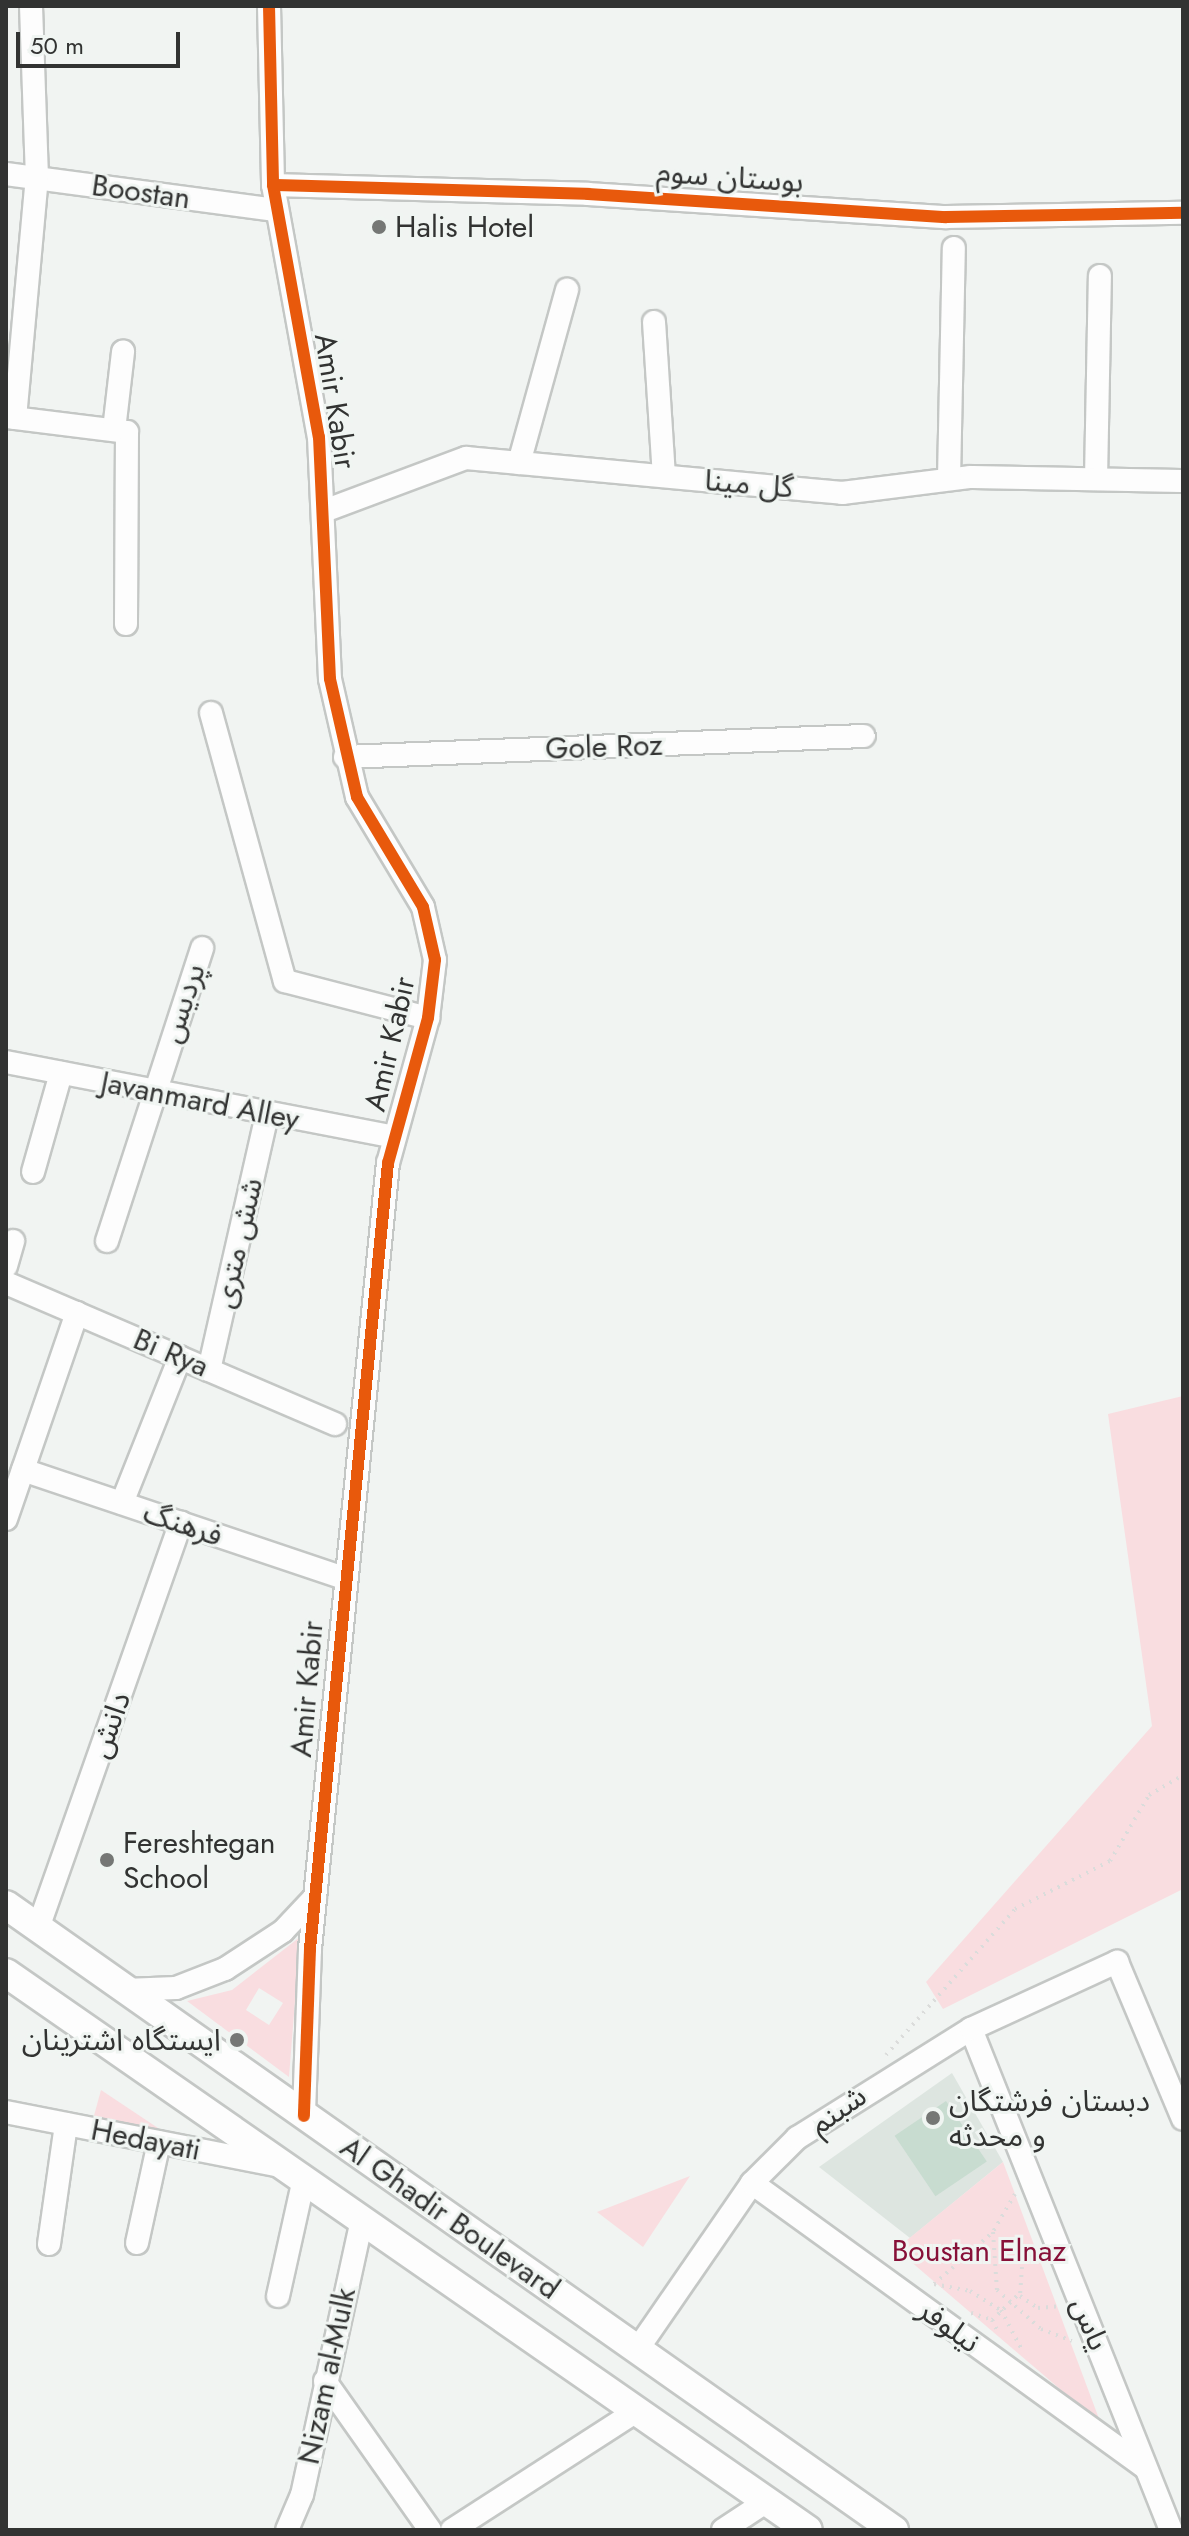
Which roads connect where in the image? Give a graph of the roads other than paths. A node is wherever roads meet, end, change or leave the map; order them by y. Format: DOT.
graph roads {
  1 [pos="31,6"];
  2 [pos="269,6"];
  3 [pos="6,174"];
  4 [pos="37,178"];
  5 [pos="273,185"];
  6 [pos="276,210"];
  7 [pos="1183,213"];
  8 [pos="954,248"];
  9 [pos="1100,276"];
  10 [pos="567,290"];
  11 [pos="654,322"];
  12 [pos="123,352"];
  13 [pos="10,418"];
  14 [pos="121,431"];
  15 [pos="519,463"];
  16 [pos="664,476"];
  17 [pos="949,479"];
  18 [pos="1096,479"];
  19 [pos="1183,481"];
  20 [pos="324,511"];
  21 [pos="126,624"];
  22 [pos="211,713"];
  23 [pos="864,736"];
  24 [pos="345,757"];
  25 [pos="202,948"];
  26 [pos="428,1018"];
  27 [pos="6,1062"];
  28 [pos="61,1073"];
  29 [pos="152,1092"];
  30 [pos="267,1115"];
  31 [pos="394,1137"];
  32 [pos="33,1172"];
  33 [pos="13,1241"];
  34 [pos="107,1241"];
  35 [pos="6,1266"];
  36 [pos="6,1283"];
  37 [pos="77,1313"];
  38 [pos="180,1357"];
  39 [pos="209,1370"];
  40 [pos="335,1424"];
  41 [pos="23,1470"];
  42 [pos="122,1503"];
  43 [pos="6,1519"];
  44 [pos="181,1523"];
  45 [pos="344,1578"];
  46 [pos="315,1897"];
  47 [pos="6,1905"];
  48 [pos="38,1928"];
  49 [pos="6,1973"];
  50 [pos="125,1990"];
  51 [pos="971,2029"];
  52 [pos="6,2112"];
  53 [pos="304,2116"];
  54 [pos="1183,2119"];
  55 [pos="66,2124"];
  56 [pos="159,2142"];
  57 [pos="295,2173"];
  58 [pos="752,2183"];
  59 [pos="362,2220"];
  60 [pos="137,2243"];
  61 [pos="49,2244"];
  62 [pos="278,2296"];
  63 [pos="637,2350"];
  64 [pos="325,2381"];
  65 [pos="637,2411"];
  66 [pos="1146,2468"];
  67 [pos="767,2501"];
  68 [pos="287,2530"];
  69 [pos="430,2530"];
  70 [pos="452,2530"];
  71 [pos="723,2530"];
  72 [pos="808,2530"];
  73 [pos="894,2530"];
  74 [pos="1171,2530"];
  1 -- 4 [label="street"];
  2 -- 5 [label="street, Amir Kabir"];
  3 -- 4 [label="street, Boostan"];
  4 -- 6 [label="street, Boostan"];
  4 -- 13 [label="street"];
  5 -- 6 [label="street, Amir Kabir"];
  5 -- 7 [label="street, بوستان سوم"];
  6 -- 20 [label="street, Amir Kabir"];
  8 -- 17 [label="street"];
  9 -- 18 [label="street"];
  10 -- 15 [label="street"];
  11 -- 16 [label="street"];
  12 -- 14 [label="street"];
  13 -- 14 [label="street"];
  14 -- 21 [label="street"];
  15 -- 16 [label="street, گل مینا"];
  15 -- 20 [label="street, گل مینا"];
  16 -- 17 [label="street, گل مینا"];
  17 -- 18 [label="street, گل مینا"];
  18 -- 19 [label="street, گل مینا"];
  20 -- 24 [label="street, Amir Kabir"];
  22 -- 26 [label="street"];
  23 -- 24 [label="street, Gole Roz"];
  24 -- 26 [label="street, Amir Kabir"];
  25 -- 29 [label="street, پردیس"];
  26 -- 31 [label="street, Amir Kabir"];
  27 -- 28 [label="street, Javanmard Alley"];
  28 -- 29 [label="street, Javanmard Alley"];
  28 -- 32 [label="street"];
  29 -- 30 [label="street, Javanmard Alley"];
  29 -- 34 [label="street, پردیس"];
  30 -- 31 [label="street, Javanmard Alley"];
  30 -- 39 [label="street, شش متری"];
  31 -- 45 [label="street, Amir Kabir"];
  33 -- 35 [label="street"];
  36 -- 37 [label="street, Bi Rya"];
  37 -- 38 [label="street, Bi Rya"];
  37 -- 41 [label="street"];
  38 -- 39 [label="street, Bi Rya"];
  38 -- 42 [label="street"];
  39 -- 40 [label="street, Bi Rya"];
  41 -- 42 [label="street, فرهنگ"];
  41 -- 43 [label="street"];
  42 -- 44 [label="street, فرهنگ"];
  44 -- 45 [label="street, فرهنگ"];
  44 -- 48 [label="street, دانش"];
  45 -- 46 [label="street, Amir Kabir"];
  46 -- 50 [label="street"];
  46 -- 53 [label="street, Amir Kabir"];
  47 -- 48 [label="main road, Al Ghadir Boulevard"];
  48 -- 50 [label="main road, Al Ghadir Boulevard"];
  49 -- 57 [label="main road, Al Ghadir Boulevard"];
  50 -- 53 [label="main road, Al Ghadir Boulevard"];
  51 -- 54 [label="street, شبنم"];
  51 -- 58 [label="street, شبنم"];
  51 -- 66 [label="street, یاس"];
  52 -- 55 [label="street, Hedayati"];
  53 -- 63 [label="main road, Al Ghadir Boulevard"];
  55 -- 56 [label="street, Hedayati"];
  55 -- 61 [label="street"];
  56 -- 57 [label="street, Hedayati"];
  56 -- 60 [label="street"];
  57 -- 59 [label="main road, Al Ghadir Boulevard"];
  57 -- 62 [label="street"];
  58 -- 63 [label="street, شبنم"];
  58 -- 66 [label="street, نیلوفر"];
  59 -- 64 [label="street, Nizam al-Mulk"];
  59 -- 65 [label="main road, Al Ghadir Boulevard"];
  63 -- 73 [label="main road, Al Ghadir Boulevard"];
  64 -- 68 [label="street, Nizam al-Mulk"];
  64 -- 69 [label="street"];
  65 -- 67 [label="main road, Al Ghadir Boulevard"];
  65 -- 70 [label="street"];
  66 -- 74 [label="street, یاس"];
  67 -- 71 [label="street"];
  67 -- 72 [label="main road, Al Ghadir Boulevard"];
}
